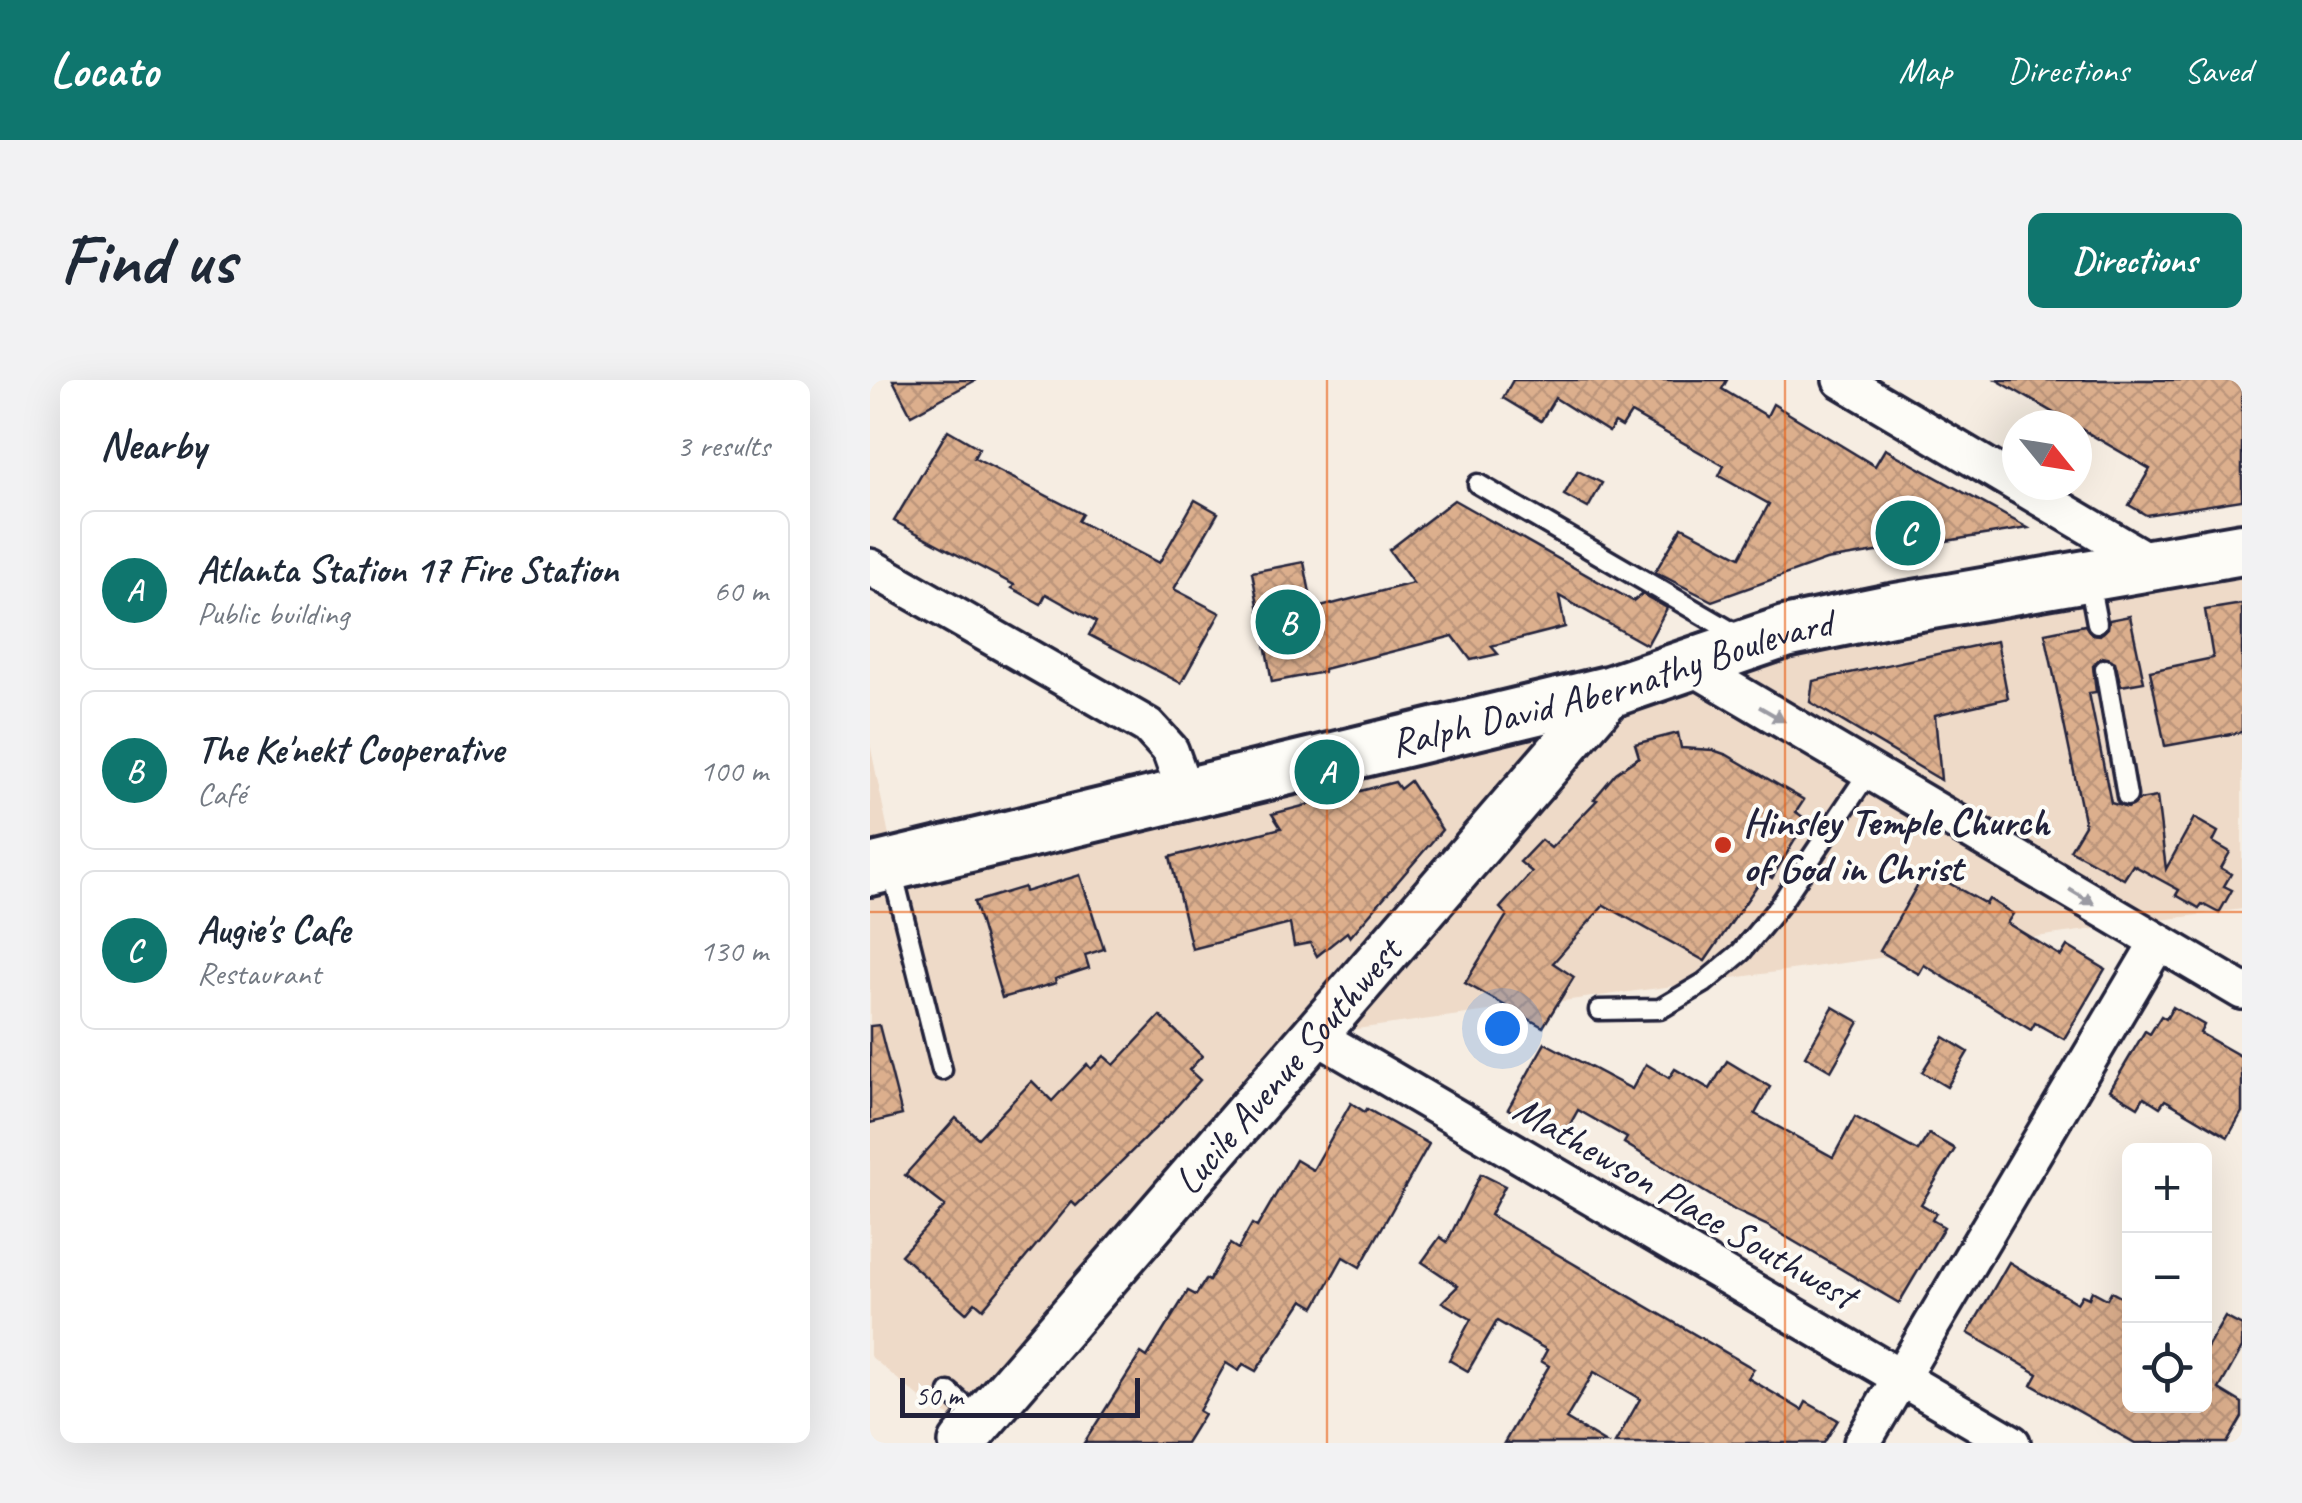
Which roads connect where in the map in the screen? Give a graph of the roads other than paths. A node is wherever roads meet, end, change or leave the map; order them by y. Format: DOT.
graph roads {
  1 [pos="1841,380"];
  2 [pos="2002,475"];
  3 [pos="1478,484"];
  4 [pos="2045,500"];
  5 [pos="2242,549"];
  6 [pos="2154,564"];
  7 [pos="870,567"];
  8 [pos="1750,642"];
  9 [pos="1688,664"];
  10 [pos="2104,669"];
  11 [pos="1612,692"];
  12 [pos="1870,770"];
  13 [pos="1186,792"];
  14 [pos="2127,796"];
  15 [pos="880,867"];
  16 [pos="2158,942"];
  17 [pos="2242,992"];
  18 [pos="1599,1010"];
  19 [pos="1316,1035"];
  20 [pos="942,1070"];
  21 [pos="1900,1378"];
  22 [pos="972,1426"];
  23 [pos="1862,1443"];
  24 [pos="2012,1443"];
  1 -- 2 [label="street"];
  3 -- 8 [label="lane"];
  4 -- 6 [label="street"];
  5 -- 6 [label="main road, Ralph David Abernathy Boulevard"];
  6 -- 8 [label="main road, Ralph David Abernathy Boulevard"];
  7 -- 13 [label="street"];
  8 -- 9 [label="main road, Ralph David Abernathy Boulevard"];
  9 -- 11 [label="main road, Ralph David Abernathy Boulevard"];
  9 -- 12 [label="street, one-way"];
  10 -- 14 [label="lane"];
  11 -- 13 [label="main road, Ralph David Abernathy Boulevard"];
  11 -- 19 [label="street, Lucile Avenue Southwest"];
  12 -- 16 [label="street, one-way"];
  12 -- 18 [label="lane"];
  13 -- 15 [label="main road, Ralph David Abernathy Boulevard"];
  15 -- 20 [label="lane"];
  16 -- 17 [label="street"];
  16 -- 21 [label="street"];
  19 -- 21 [label="street, Mathewson Place Southwest"];
  19 -- 22 [label="street, Lucile Avenue Southwest"];
  21 -- 23 [label="street"];
  21 -- 24 [label="street, Mathewson Place Southwest"];
}
